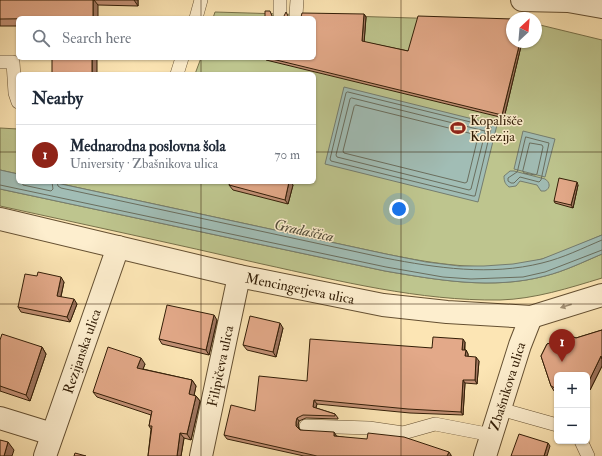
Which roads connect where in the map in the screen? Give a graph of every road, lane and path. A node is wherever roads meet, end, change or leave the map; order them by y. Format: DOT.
graph roads {
  1 [pos="201,0"];
  2 [pos="280,0"];
  3 [pos="297,0"];
  4 [pos="522,0"];
  5 [pos="568,1"];
  6 [pos="602,7"];
  7 [pos="280,14"];
  8 [pos="296,15"];
  9 [pos="197,16"];
  10 [pos="181,60"];
  11 [pos="0,62"];
  12 [pos="178,72"];
  13 [pos="16,96"];
  14 [pos="0,219"];
  15 [pos="118,247"];
  16 [pos="239,276"];
  17 [pos="602,294"];
  18 [pos="531,317"];
  19 [pos="500,409"];
  20 [pos="0,418"];
  21 [pos="554,424"];
  22 [pos="306,426"];
  23 [pos="52,434"];
  24 [pos="492,435"];
  25 [pos="582,444"];
  26 [pos="45,456"];
  27 [pos="201,456"];
  28 [pos="485,456"];
  29 [pos="588,456"];
  1 -- 9 [label="lane"];
  2 -- 7 [label="lane"];
  3 -- 8 [label="lane"];
  4 -- 5 [label="street"];
  5 -- 6 [label="street"];
  10 -- 12 [label="lane"];
  11 -- 13 [label="lane"];
  14 -- 15 [label="street, Mencingerjeva ulica"];
  15 -- 16 [label="street, Mencingerjeva ulica"];
  15 -- 23 [label="street, Rezijanska ulica"];
  16 -- 18 [label="street, Mencingerjeva ulica"];
  16 -- 27 [label="street, Filipičeva ulica"];
  17 -- 18 [label="street, Mencingerjeva ulica, one-way"];
  18 -- 19 [label="street, Zbašnikova ulica"];
  19 -- 21 [label="lane"];
  19 -- 24 [label="street, Zbašnikova ulica"];
  20 -- 23 [label="street"];
  22 -- 24 [label="lane"];
  23 -- 26 [label="street, Rezijanska ulica"];
  24 -- 28 [label="street, Zbašnikova ulica"];
  25 -- 29 [label="lane"];
}
